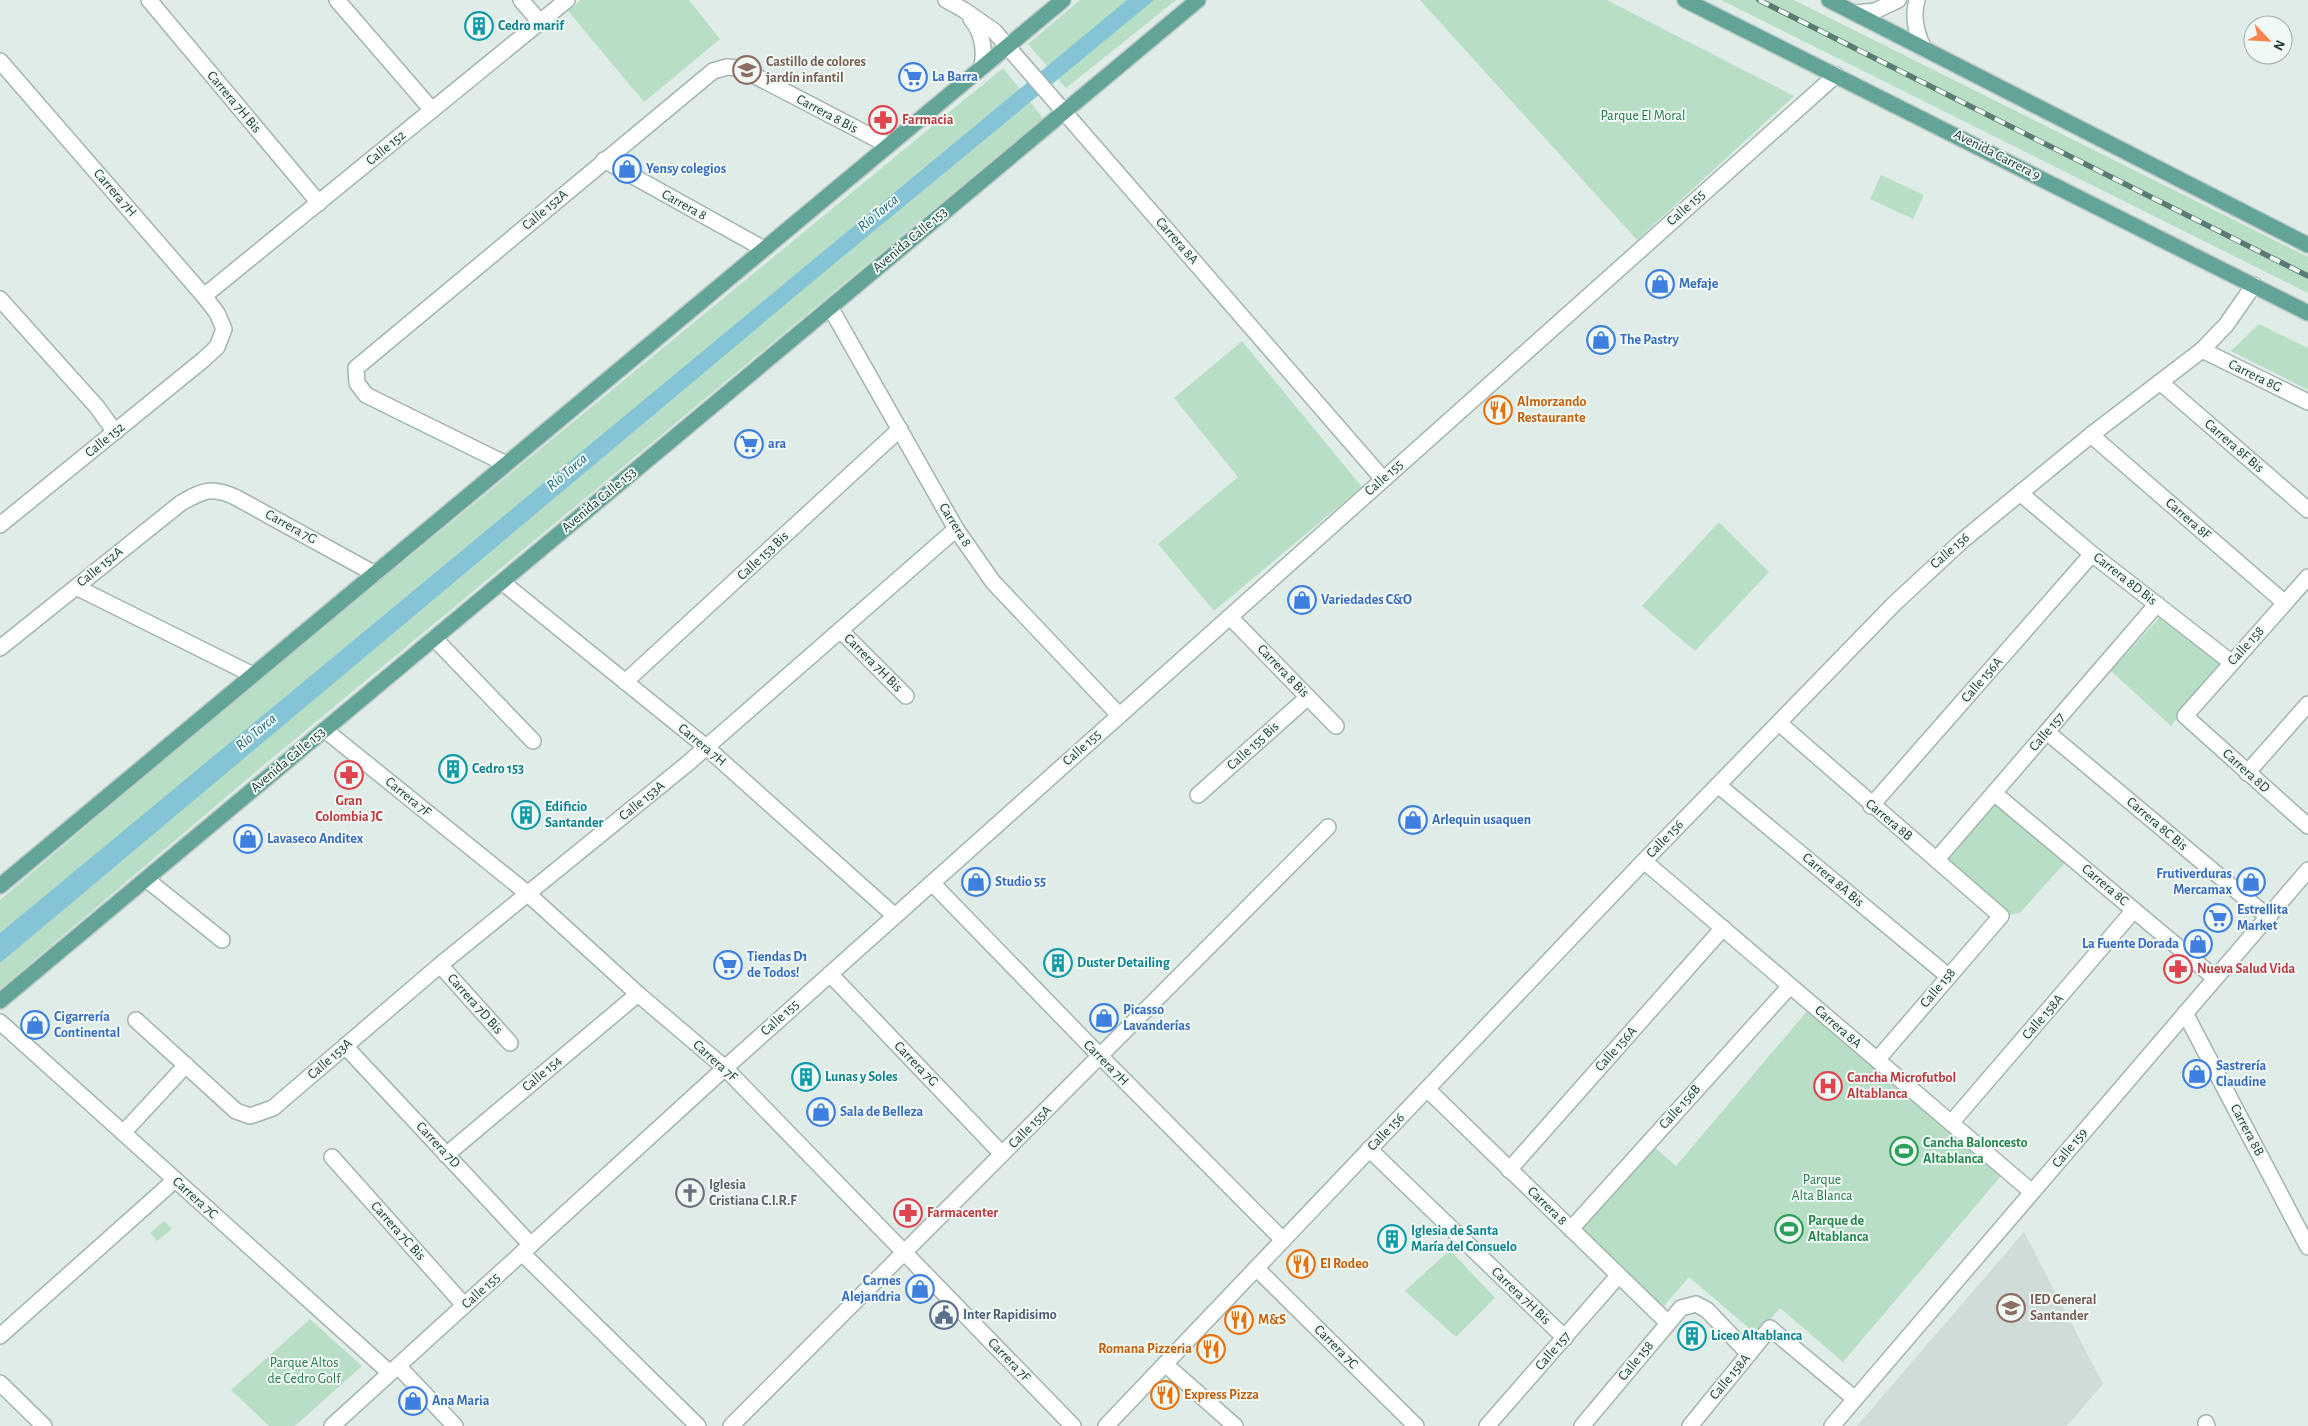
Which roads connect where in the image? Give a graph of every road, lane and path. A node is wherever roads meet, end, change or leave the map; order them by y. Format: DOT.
graph roads {
  1 [pos="148,0"];
  2 [pos="337,0"];
  3 [pos="521,0"];
  4 [pos="567,0"];
  5 [pos="946,0"];
  6 [pos="1063,0"];
  7 [pos="1198,0"];
  8 [pos="1685,0"];
  9 [pos="1829,0"];
  10 [pos="1898,0"];
  11 [pos="1917,0"];
  12 [pos="964,10"];
  13 [pos="1856,13"];
  14 [pos="540,22"];
  15 [pos="1007,46"];
  16 [pos="1924,49"];
  17 [pos="0,61"];
  18 [pos="982,67"];
  19 [pos="740,68"];
  20 [pos="1836,75"];
  21 [pos="432,110"];
  22 [pos="1064,111"];
  23 [pos="888,145"];
  24 [pos="604,160"];
  25 [pos="319,203"];
  26 [pos="2308,245"];
  27 [pos="764,249"];
  28 [pos="2254,285"];
  29 [pos="204,296"];
  30 [pos="0,299"];
  31 [pos="830,307"];
  32 [pos="2308,313"];
  33 [pos="224,329"];
  34 [pos="2202,350"];
  35 [pos="2160,382"];
  36 [pos="2308,402"];
  37 [pos="900,430"];
  38 [pos="115,432"];
  39 [pos="2091,435"];
  40 [pos="506,464"];
  41 [pos="1383,479"];
  42 [pos="204,491"];
  43 [pos="2020,493"];
  44 [pos="2308,510"];
  45 [pos="0,525"];
  46 [pos="956,529"];
  47 [pos="2092,554"];
  48 [pos="375,574"];
  49 [pos="2308,577"];
  50 [pos="502,582"];
  51 [pos="76,587"];
  52 [pos="2285,603"];
  53 [pos="2157,604"];
  54 [pos="1230,617"];
  55 [pos="840,630"];
  56 [pos="434,638"];
  57 [pos="0,648"];
  58 [pos="2232,663"];
  59 [pos="253,675"];
  60 [pos="625,682"];
  61 [pos="906,696"];
  62 [pos="1308,697"];
  63 [pos="2308,704"];
  64 [pos="1119,715"];
  65 [pos="2184,716"];
  66 [pos="1779,723"];
  67 [pos="1336,726"];
  68 [pos="325,730"];
  69 [pos="2047,732"];
  70 [pos="533,741"];
  71 [pos="706,747"];
  72 [pos="2247,773"];
  73 [pos="1718,785"];
  74 [pos="1994,792"];
  75 [pos="1198,794"];
  76 [pos="1871,806"];
  77 [pos="2308,826"];
  78 [pos="1328,827"];
  79 [pos="1937,859"];
  80 [pos="1644,861"];
  81 [pos="2308,870"];
  82 [pos="146,879"];
  83 [pos="932,883"];
  84 [pos="0,886"];
  85 [pos="528,893"];
  86 [pos="2134,910"];
  87 [pos="895,916"];
  88 [pos="2001,916"];
  89 [pos="2268,917"];
  90 [pos="1723,928"];
  91 [pos="222,940"];
  92 [pos="440,965"];
  93 [pos="830,974"];
  94 [pos="1948,976"];
  95 [pos="2215,978"];
  96 [pos="1790,986"];
  97 [pos="638,994"];
  98 [pos="0,1001"];
  99 [pos="2185,1014"];
  100 [pos="136,1020"];
  101 [pos="0,1022"];
  102 [pos="510,1043"];
  103 [pos="345,1046"];
  104 [pos="1100,1056"];
  105 [pos="1877,1060"];
  106 [pos="186,1065"];
  107 [pos="725,1068"];
  108 [pos="1426,1089"];
  109 [pos="1952,1124"];
  110 [pos="123,1133"];
  111 [pos="1369,1149"];
  112 [pos="1002,1154"];
  113 [pos="446,1155"];
  114 [pos="332,1157"];
  115 [pos="1509,1170"];
  116 [pos="175,1180"];
  117 [pos="2032,1192"];
  118 [pos="1571,1229"];
  119 [pos="1283,1240"];
  120 [pos="2307,1244"];
  121 [pos="526,1249"];
  122 [pos="905,1252"];
  123 [pos="1256,1268"];
  124 [pos="1618,1276"];
  125 [pos="464,1306"];
  126 [pos="1668,1323"];
  127 [pos="0,1336"];
  128 [pos="1564,1338"];
  129 [pos="1749,1354"];
  130 [pos="1165,1364"];
  131 [pos="394,1370"];
  132 [pos="0,1383"];
  133 [pos="1855,1399"];
  134 [pos="1108,1425"];
  135 [pos="44,1426"];
  136 [pos="332,1426"];
  137 [pos="455,1426"];
  138 [pos="698,1426"];
  139 [pos="731,1426"];
  140 [pos="1073,1426"];
  141 [pos="1235,1426"];
  142 [pos="1416,1426"];
  143 [pos="1487,1426"];
  144 [pos="1582,1426"];
  145 [pos="1690,1426"];
  146 [pos="1832,1426"];
  1 -- 25 [label="street, Carrera 7H Bis"];
  2 -- 21 [label="street"];
  3 -- 14 [label="street"];
  4 -- 14 [label="street, Calle 152"];
  5 -- 12 [label="street, Carrera 8A"];
  6 -- 15 [label="main road"];
  7 -- 22 [label="main road, Avenida Calle 153"];
  8 -- 20 [label="main road, Avenida Carrera 9"];
  9 -- 13 [label="main road"];
  10 -- 13 [label="street"];
  11 -- 16 [label="street"];
  12 -- 15 [label="street, Carrera 8A"];
  12 -- 18 [label="street, Carrera 8A"];
  13 -- 16 [label="main road"];
  14 -- 21 [label="street, Calle 152"];
  15 -- 18 [label="main road"];
  15 -- 22 [label="street, Carrera 8A"];
  16 -- 26 [label="main road"];
  17 -- 29 [label="street, Carrera 7H"];
  18 -- 23 [label="main road"];
  19 -- 23 [label="street, Carrera 8 Bis"];
  19 -- 24 [label="street, Calle 152A"];
  20 -- 28 [label="main road, Avenida Carrera 9"];
  20 -- 41 [label="street, Calle 155"];
  21 -- 25 [label="street, Calle 152"];
  22 -- 31 [label="main road, Avenida Calle 153"];
  22 -- 41 [label="street, Carrera 8A"];
  23 -- 27 [label="main road"];
  24 -- 27 [label="street, Carrera 8"];
  24 -- 40 [label="street, Calle 152A"];
  25 -- 29 [label="street, Calle 152"];
  27 -- 40 [label="main road"];
  28 -- 32 [label="main road, Avenida Carrera 9"];
  28 -- 34 [label="street, Calle 156"];
  29 -- 33 [label="street, Carrera 7H"];
  30 -- 38 [label="street"];
  31 -- 37 [label="street, Carrera 8"];
  31 -- 50 [label="main road, Avenida Calle 153"];
  33 -- 38 [label="street, Calle 152"];
  34 -- 35 [label="street, Calle 156"];
  34 -- 36 [label="street, Carrera 8G"];
  35 -- 39 [label="street, Calle 156"];
  35 -- 44 [label="street, Carrera 8F Bis"];
  37 -- 46 [label="street, Carrera 8"];
  37 -- 60 [label="street, Calle 153 Bis"];
  38 -- 45 [label="street, Calle 152"];
  39 -- 43 [label="street, Calle 156"];
  39 -- 52 [label="street, Carrera 8F"];
  40 -- 48 [label="main road"];
  41 -- 54 [label="street, Calle 155"];
  42 -- 48 [label="street, Carrera 7G"];
  42 -- 51 [label="street, Calle 152A"];
  43 -- 47 [label="street, Carrera 8D Bis"];
  43 -- 66 [label="street, Calle 156"];
  46 -- 55 [label="street, Calle 153A"];
  46 -- 64 [label="street, Carrera 8"];
  47 -- 53 [label="street, Carrera 8D Bis"];
  47 -- 76 [label="street, Calle 156A"];
  48 -- 59 [label="main road"];
  49 -- 52 [label="street, Calle 158"];
  50 -- 56 [label="main road, Avenida Calle 153"];
  50 -- 60 [label="street, Carrera 7H"];
  51 -- 57 [label="street, Calle 152A"];
  51 -- 59 [label="street"];
  52 -- 58 [label="street, Calle 158"];
  53 -- 58 [label="street, Carrera 8D Bis"];
  53 -- 69 [label="street, Calle 157"];
  54 -- 62 [label="street, Carrera 8 Bis"];
  54 -- 64 [label="street, Calle 155"];
  55 -- 61 [label="street, Carrera 7H Bis"];
  55 -- 71 [label="street, Calle 153A"];
  56 -- 68 [label="main road, Avenida Calle 153"];
  56 -- 70 [label="street"];
  58 -- 65 [label="street, Calle 158"];
  59 -- 84 [label="main road"];
  60 -- 71 [label="street, Carrera 7H"];
  62 -- 67 [label="street, Carrera 8 Bis"];
  62 -- 75 [label="street, Calle 155 Bis"];
  63 -- 72 [label="street"];
  64 -- 83 [label="street, Calle 155"];
  65 -- 72 [label="street, Carrera 8D"];
  66 -- 73 [label="street, Calle 156"];
  66 -- 76 [label="street, Carrera 8B"];
  68 -- 82 [label="main road, Avenida Calle 153"];
  68 -- 85 [label="street, Carrera 7F"];
  69 -- 74 [label="street, Calle 157"];
  69 -- 89 [label="street, Carrera 8C Bis"];
  71 -- 85 [label="street, Calle 153A"];
  71 -- 87 [label="street, Carrera 7H"];
  72 -- 77 [label="street, Carrera 8D"];
  73 -- 80 [label="street, Calle 156"];
  73 -- 94 [label="street, Carrera 8A Bis"];
  74 -- 79 [label="street, Calle 157"];
  74 -- 86 [label="street, Carrera 8C"];
  76 -- 79 [label="street, Carrera 8B"];
  78 -- 104 [label="street, Calle 155A"];
  79 -- 88 [label="street, Carrera 8B"];
  80 -- 90 [label="street, Carrera 8A"];
  80 -- 108 [label="street, Calle 156"];
  81 -- 89 [label="street, Calle 159"];
  82 -- 91 [label="street"];
  82 -- 98 [label="main road, Avenida Calle 153"];
  83 -- 87 [label="street, Calle 155"];
  83 -- 104 [label="street, Carrera 7H"];
  85 -- 92 [label="street, Calle 153A"];
  85 -- 97 [label="street, Carrera 7F"];
  86 -- 95 [label="street, Carrera 8C"];
  86 -- 109 [label="street, Calle 158A"];
  87 -- 93 [label="street, Calle 155"];
  88 -- 94 [label="street, Calle 158"];
  89 -- 95 [label="street, Calle 159"];
  90 -- 96 [label="street, Carrera 8A"];
  90 -- 115 [label="street, Calle 156A"];
  92 -- 102 [label="street, Carrera 7D Bis"];
  92 -- 103 [label="street, Calle 153A"];
  93 -- 107 [label="street, Calle 155"];
  93 -- 112 [label="street, Carrera 7G"];
  94 -- 105 [label="street, Calle 158"];
  95 -- 99 [label="street, Calle 159"];
  96 -- 105 [label="street, Carrera 8A"];
  96 -- 118 [label="street, Calle 156B"];
  97 -- 107 [label="street, Carrera 7F"];
  97 -- 113 [label="street, Calle 154"];
  99 -- 117 [label="street, Calle 159"];
  99 -- 120 [label="street, Carrera 8B"];
  100 -- 106 [label="street"];
  101 -- 110 [label="street, Carrera 7C"];
  103 -- 106 [label="street, Calle 153A"];
  103 -- 113 [label="street, Carrera 7D"];
  104 -- 112 [label="street, Calle 155A"];
  104 -- 119 [label="street, Carrera 7H"];
  105 -- 109 [label="street, Carrera 8A"];
  106 -- 110 [label="street"];
  107 -- 121 [label="street, Calle 155"];
  107 -- 122 [label="street, Carrera 7F"];
  108 -- 111 [label="street, Calle 156"];
  108 -- 115 [label="street, Carrera 8"];
  109 -- 117 [label="street, Carrera 8A"];
  110 -- 116 [label="street, Carrera 7C"];
  111 -- 119 [label="street, Calle 156"];
  111 -- 128 [label="street, Carrera 7H Bis"];
  112 -- 122 [label="street, Calle 155A"];
  113 -- 121 [label="street, Carrera 7D"];
  114 -- 125 [label="street, Carrera 7C Bis"];
  115 -- 118 [label="street, Carrera 8"];
  116 -- 127 [label="street"];
  116 -- 131 [label="street, Carrera 7C"];
  117 -- 133 [label="street, Calle 159"];
  118 -- 124 [label="street, Carrera 8"];
  119 -- 123 [label="street, Calle 156"];
  121 -- 125 [label="street, Calle 155"];
  121 -- 138 [label="street, Carrera 7D"];
  122 -- 139 [label="street, Calle 155A"];
  122 -- 140 [label="street, Carrera 7F"];
  123 -- 130 [label="street, Calle 156"];
  123 -- 142 [label="street, Carrera 7C"];
  124 -- 126 [label="street, Carrera 8"];
  124 -- 128 [label="street, Calle 157"];
  125 -- 131 [label="street, Calle 155"];
  126 -- 129 [label="street, Calle 158"];
  126 -- 144 [label="street, Calle 158"];
  128 -- 143 [label="street, Calle 157"];
  129 -- 133 [label="street, Calle 158A"];
  129 -- 145 [label="street, Calle 158A"];
  130 -- 134 [label="street, Calle 156"];
  130 -- 141 [label="street"];
  131 -- 136 [label="street, Calle 155"];
  131 -- 137 [label="street, Carrera 7C"];
  132 -- 135 [label="street"];
  133 -- 146 [label="street, Calle 159"];
}
